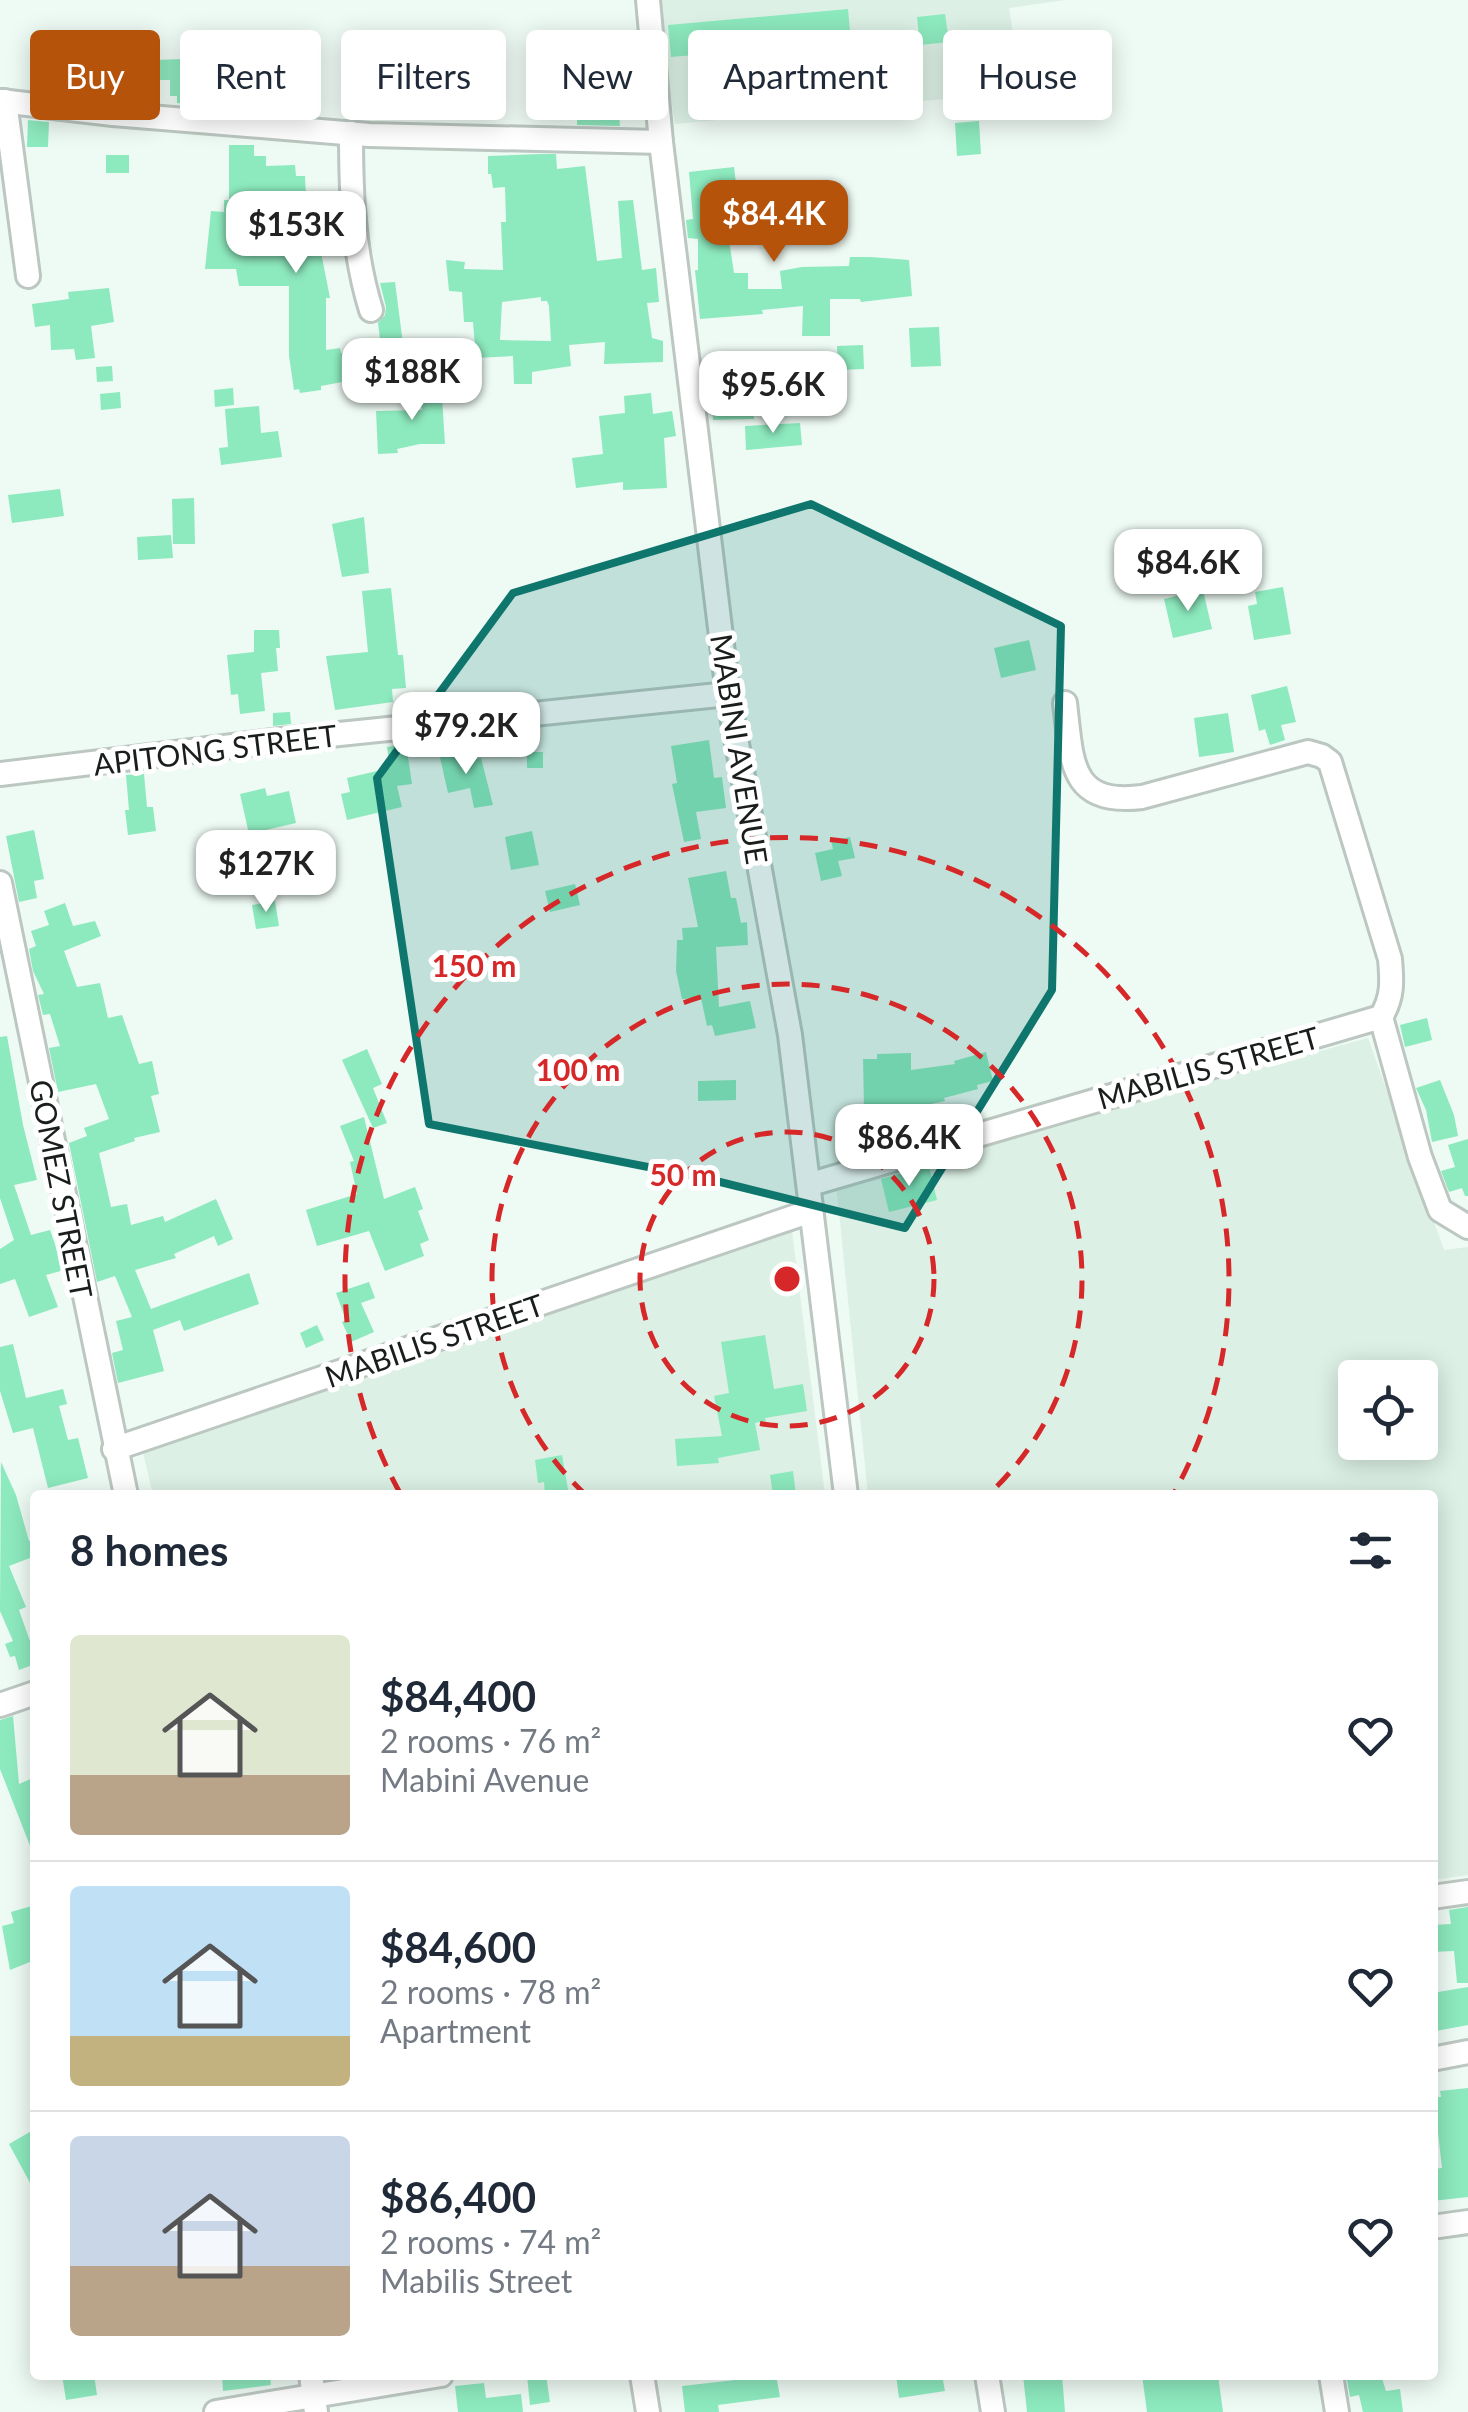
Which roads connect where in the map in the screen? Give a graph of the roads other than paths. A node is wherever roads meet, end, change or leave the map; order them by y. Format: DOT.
graph roads {
  1 [pos="648,0"];
  2 [pos="3,101"];
  3 [pos="350,133"];
  4 [pos="661,142"];
  5 [pos="28,276"];
  6 [pos="371,310"];
  7 [pos="728,694"];
  8 [pos="1065,703"];
  9 [pos="0,774"];
  10 [pos="0,884"];
  11 [pos="1381,1017"];
  12 [pos="810,1184"];
  13 [pos="810,1211"];
  14 [pos="1468,1227"];
  15 [pos="114,1449"];
  16 [pos="125,1490"];
  17 [pos="845,1490"];
  18 [pos="30,1695"];
  19 [pos="0,1705"];
  20 [pos="1468,1892"];
  21 [pos="1438,1896"];
  22 [pos="1468,2052"];
  23 [pos="1438,2058"];
  24 [pos="1468,2222"];
  25 [pos="1438,2227"];
  26 [pos="408,2380"];
  27 [pos="643,2380"];
  28 [pos="988,2380"];
  29 [pos="1332,2380"];
  30 [pos="314,2394"];
  31 [pos="216,2412"];
  32 [pos="648,2412"];
  33 [pos="993,2412"];
  34 [pos="1337,2412"];
  1 -- 4 [label="street, MABINI AVENUE"];
  2 -- 3 [label="street"];
  2 -- 5 [label="street"];
  3 -- 4 [label="street"];
  3 -- 6 [label="street"];
  4 -- 7 [label="street, MABINI AVENUE"];
  7 -- 9 [label="street, APITONG STREET"];
  7 -- 12 [label="street, MABINI AVENUE"];
  8 -- 11 [label="street"];
  10 -- 15 [label="street, GOMEZ STREET"];
  11 -- 12 [label="street, MABILIS STREET"];
  11 -- 14 [label="street"];
  12 -- 13 [label="street, MABINI AVENUE"];
  13 -- 15 [label="street, MABILIS STREET"];
  13 -- 17 [label="street, MABINI AVENUE"];
  15 -- 16 [label="street, GOMEZ STREET"];
  18 -- 19 [label="street"];
  20 -- 21 [label="street"];
  22 -- 23 [label="street"];
  24 -- 25 [label="street"];
  26 -- 30 [label="street"];
  27 -- 32 [label="street"];
  28 -- 33 [label="street"];
  29 -- 34 [label="street"];
  30 -- 31 [label="street"];
}
